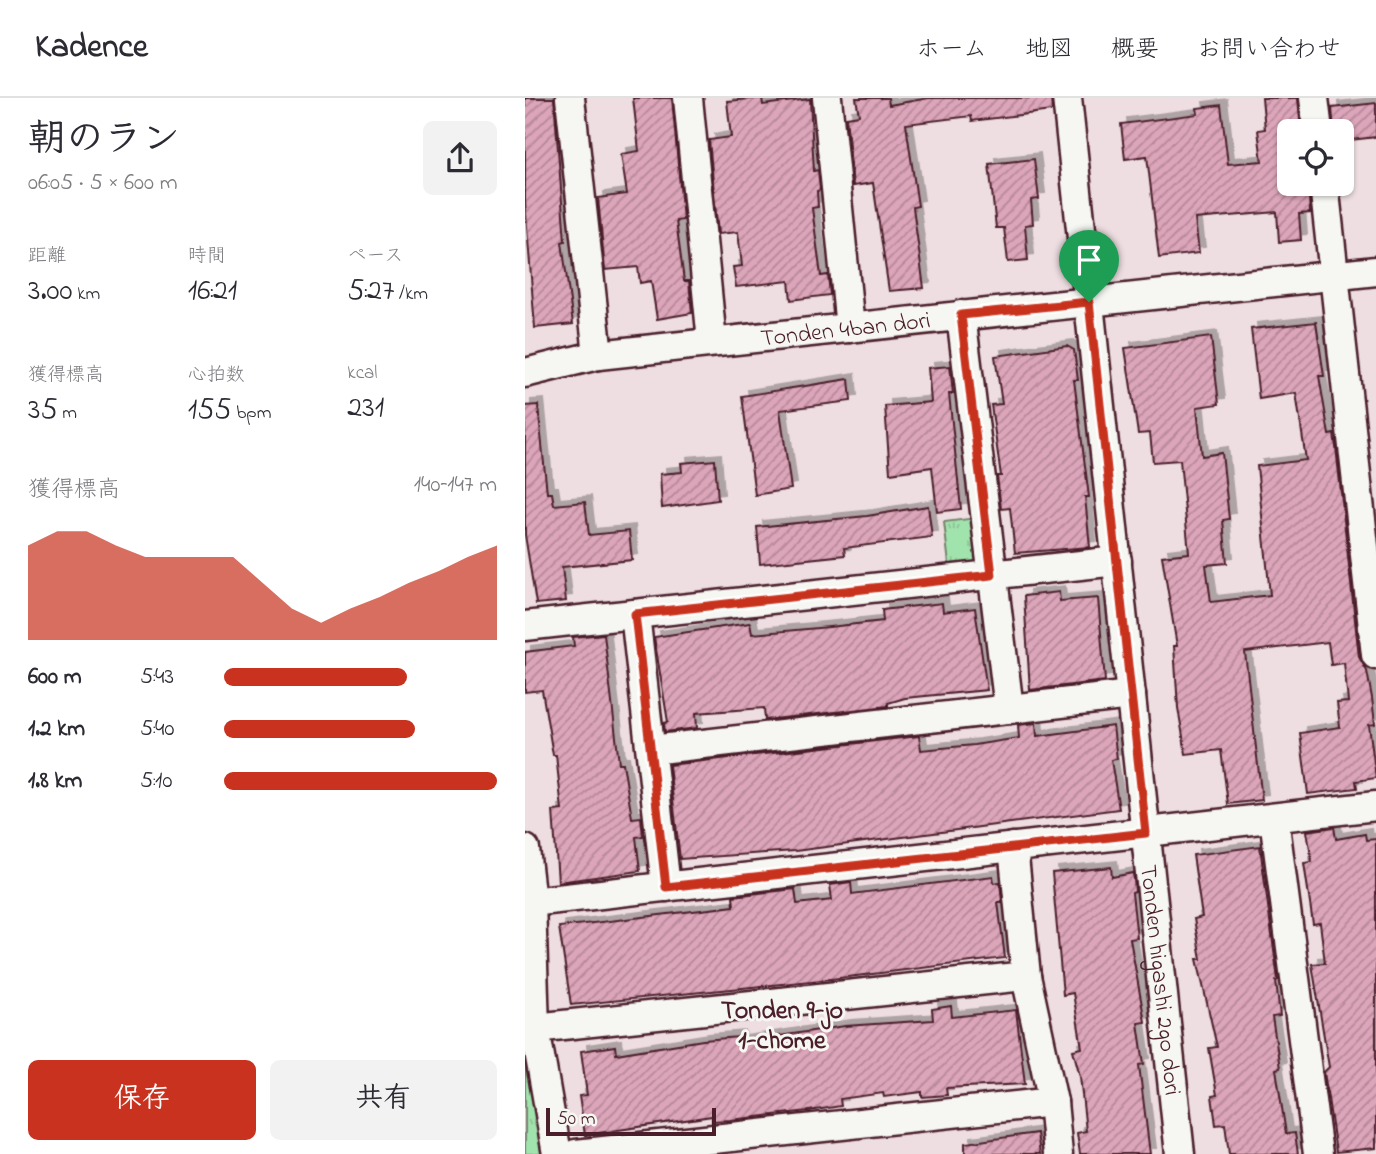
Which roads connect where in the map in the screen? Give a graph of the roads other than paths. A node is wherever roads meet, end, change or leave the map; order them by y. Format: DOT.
graph roads {
  1 [pos="570,98"];
  2 [pos="688,98"];
  3 [pos="827,98"];
  4 [pos="1067,98"];
  5 [pos="1314,98"];
  6 [pos="1317,119"];
  7 [pos="1325,196"];
  8 [pos="1376,271"];
  9 [pos="1334,276"];
  10 [pos="1089,302"];
  11 [pos="961,315"];
  12 [pos="850,328"];
  13 [pos="712,342"];
  14 [pos="598,355"];
  15 [pos="525,373"];
  16 [pos="1367,497"];
  17 [pos="1117,561"];
  18 [pos="992,575"];
  19 [pos="635,614"];
  20 [pos="525,626"];
  21 [pos="1376,648"];
  22 [pos="1376,655"];
  23 [pos="1131,695"];
  24 [pos="1009,709"];
  25 [pos="651,750"];
  26 [pos="1376,806"];
  27 [pos="1274,818"];
  28 [pos="1146,833"];
  29 [pos="1013,847"];
  30 [pos="525,849"];
  31 [pos="666,887"];
  32 [pos="531,902"];
  33 [pos="1026,976"];
  34 [pos="535,1028"];
  35 [pos="1052,1102"];
  36 [pos="557,1154"];
  37 [pos="576,1154"];
  38 [pos="1058,1154"];
  39 [pos="1180,1154"];
  40 [pos="1318,1154"];
  1 -- 14 [label="street"];
  2 -- 13 [label="street"];
  3 -- 12 [label="street"];
  4 -- 10 [label="street, Tonden higashi 2go dori"];
  5 -- 6 [label="street"];
  7 -- 9 [label="street"];
  8 -- 9 [label="street, Tonden 4ban dori"];
  9 -- 10 [label="street, Tonden 4ban dori"];
  9 -- 16 [label="street"];
  10 -- 11 [label="street, Tonden 4ban dori"];
  10 -- 17 [label="street, Tonden higashi 2go dori"];
  11 -- 12 [label="street, Tonden 4ban dori"];
  11 -- 18 [label="street"];
  12 -- 13 [label="street, Tonden 4ban dori"];
  13 -- 14 [label="street, Tonden 4ban dori"];
  14 -- 15 [label="street, Tonden 4ban dori"];
  16 -- 21 [label="street"];
  17 -- 18 [label="street"];
  17 -- 23 [label="street, Tonden higashi 2go dori"];
  18 -- 19 [label="street"];
  18 -- 24 [label="street"];
  19 -- 20 [label="street"];
  19 -- 25 [label="street"];
  21 -- 22 [label="street"];
  23 -- 24 [label="street"];
  23 -- 28 [label="street, Tonden higashi 2go dori"];
  24 -- 25 [label="street"];
  25 -- 31 [label="street"];
  26 -- 27 [label="street"];
  27 -- 28 [label="street"];
  27 -- 40 [label="street"];
  28 -- 29 [label="street"];
  28 -- 39 [label="street, Tonden higashi 2go dori"];
  29 -- 31 [label="street"];
  29 -- 33 [label="street"];
  30 -- 32 [label="street"];
  31 -- 32 [label="street"];
  32 -- 34 [label="street"];
  33 -- 34 [label="street"];
  33 -- 35 [label="street"];
  34 -- 36 [label="street"];
  35 -- 37 [label="street"];
  35 -- 38 [label="street"];
}
